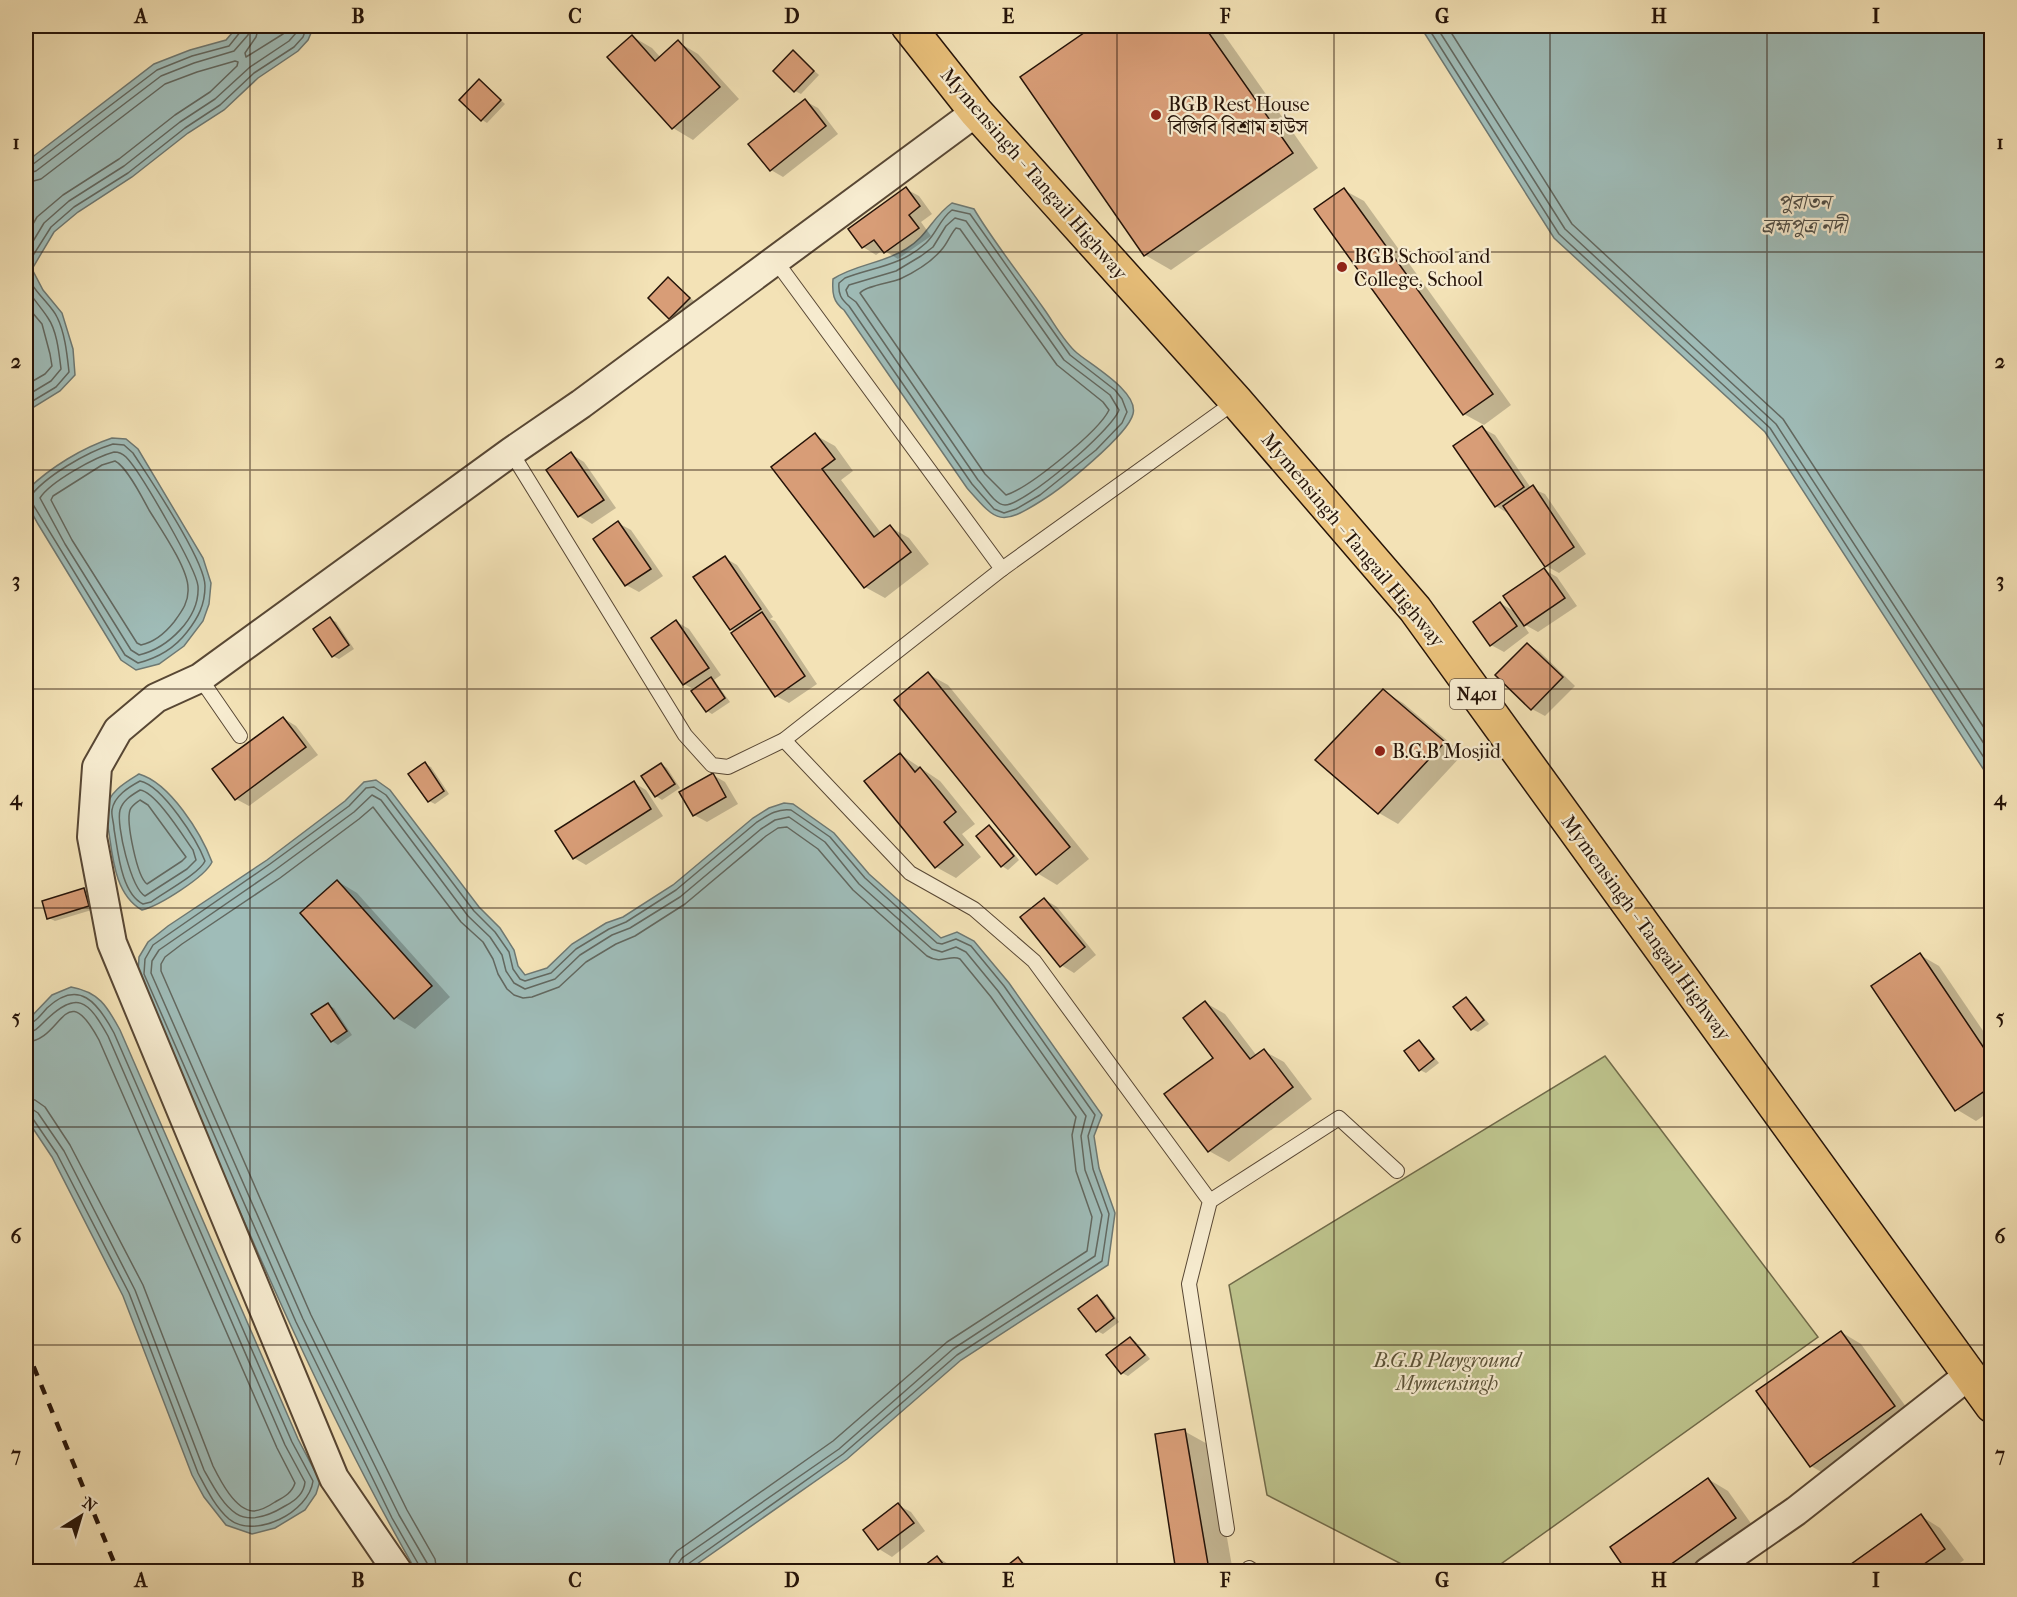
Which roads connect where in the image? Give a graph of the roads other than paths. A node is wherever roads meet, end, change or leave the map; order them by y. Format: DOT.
graph roads {
  1 [pos="908,26"];
  2 [pos="976,112"];
  3 [pos="775,260"];
  4 [pos="1236,401"];
  5 [pos="511,452"];
  6 [pos="1002,569"];
  7 [pos="200,678"];
  8 [pos="240,736"];
  9 [pos="784,740"];
  10 [pos="1397,1171"];
  11 [pos="1210,1200"];
  12 [pos="1969,1375"];
  13 [pos="1992,1406"];
  14 [pos="1227,1529"];
  15 [pos="398,1572"];
  16 [pos="1708,1572"];
  1 -- 2 [label="highway, Mymensingh - Tangail Highway / N401"];
  2 -- 3 [label="street"];
  2 -- 4 [label="highway, Mymensingh - Tangail Highway / N401"];
  3 -- 5 [label="street"];
  3 -- 6 [label="lane"];
  4 -- 6 [label="lane"];
  4 -- 12 [label="highway, Mymensingh - Tangail Highway / N401"];
  5 -- 7 [label="street"];
  5 -- 9 [label="lane"];
  6 -- 9 [label="lane"];
  7 -- 8 [label="lane"];
  7 -- 15 [label="street"];
  9 -- 11 [label="lane"];
  10 -- 11 [label="lane"];
  11 -- 14 [label="lane"];
  12 -- 13 [label="highway, Mymensingh - Tangail Highway / N401"];
  12 -- 16 [label="street"];
}
